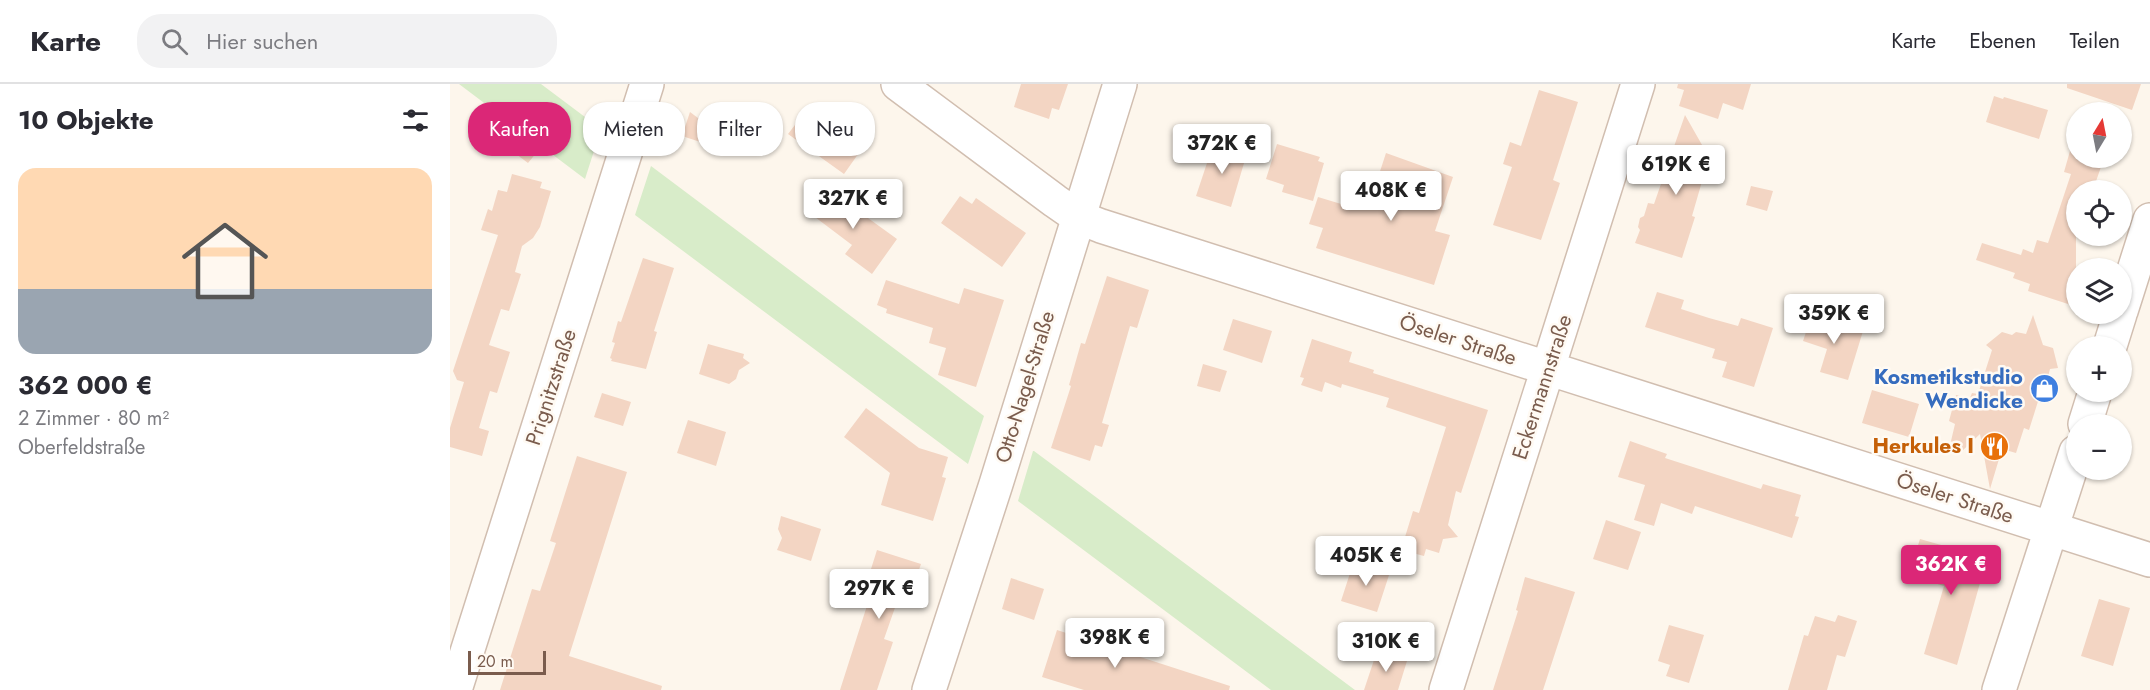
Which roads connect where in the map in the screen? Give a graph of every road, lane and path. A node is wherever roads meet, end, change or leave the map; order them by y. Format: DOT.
graph roads {
  1 [pos="647,84"];
  2 [pos="898,84"];
  3 [pos="1120,84"];
  4 [pos="1638,84"];
  5 [pos="1078,217"];
  6 [pos="2150,220"];
  7 [pos="2132,277"];
  8 [pos="1547,368"];
  9 [pos="2067,480"];
  10 [pos="2051,530"];
  11 [pos="2150,560"];
  12 [pos="455,690"];
  13 [pos="929,690"];
  14 [pos="1446,690"];
  15 [pos="1999,690"];
  1 -- 12 [label="street, Prignitzstraße"];
  2 -- 5 [label="street, Öseler Straße"];
  3 -- 5 [label="street, Otto-Nagel-Straße"];
  4 -- 8 [label="street, Eckermannstraße"];
  5 -- 8 [label="street, Öseler Straße"];
  5 -- 13 [label="street, Otto-Nagel-Straße"];
  6 -- 7 [label="street"];
  8 -- 10 [label="street, Öseler Straße"];
  8 -- 14 [label="street, Eckermannstraße"];
  9 -- 10 [label="street"];
  10 -- 11 [label="street, Öseler Straße"];
  10 -- 15 [label="street"];
}
